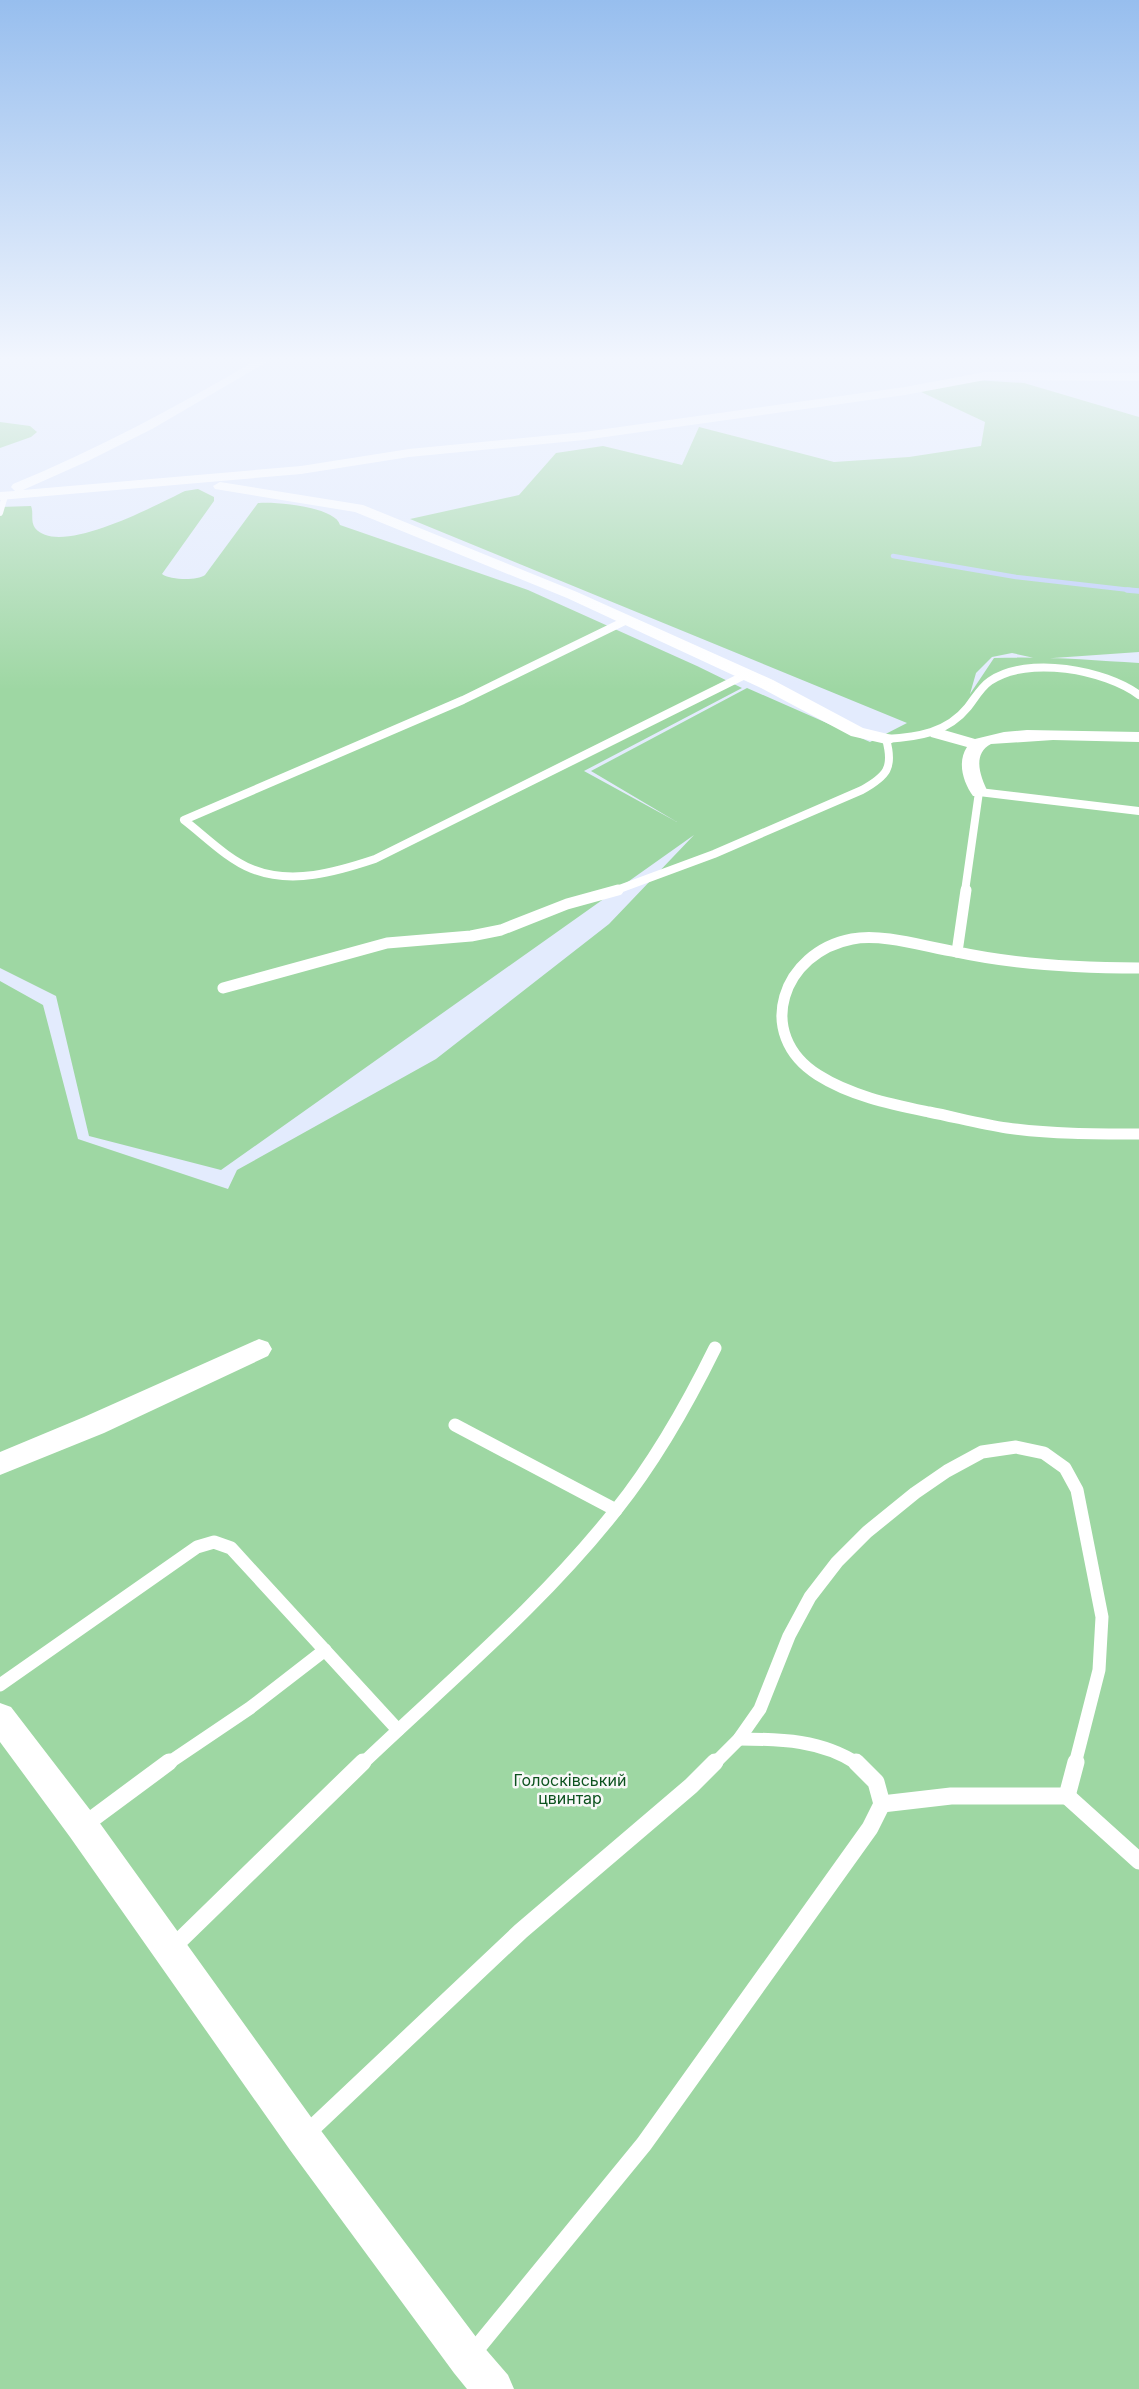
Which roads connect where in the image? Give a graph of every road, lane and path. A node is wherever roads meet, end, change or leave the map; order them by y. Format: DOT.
graph roads {
  1 [pos="65,467"];
  2 [pos="317,467"];
  3 [pos="183,481"];
  4 [pos="2,495"];
  5 [pos="0,513"];
  6 [pos="627,620"];
  7 [pos="747,674"];
  8 [pos="1139,695"];
  9 [pos="937,733"];
  10 [pos="1139,738"];
  11 [pos="886,739"];
  12 [pos="977,745"];
  13 [pos="979,792"];
  14 [pos="1139,811"];
  15 [pos="957,952"];
  16 [pos="1139,968"];
  17 [pos="223,988"];
  18 [pos="1139,1134"];
  19 [pos="715,1348"];
  20 [pos="259,1349"];
  21 [pos="454,1425"];
  22 [pos="0,1464"];
  23 [pos="616,1510"];
  24 [pos="324,1650"];
  25 [pos="0,1685"];
  26 [pos="0,1717"];
  27 [pos="398,1730"];
  28 [pos="739,1739"];
  29 [pos="1067,1796"];
  30 [pos="882,1804"];
  31 [pos="82,1826"];
  32 [pos="1139,1861"];
  33 [pos="169,1951"];
  34 [pos="303,2137"];
  35 [pos="468,2358"];
  36 [pos="494,2389"];
  1 -- 4 [label="street"];
  2 -- 3 [label="street"];
  3 -- 4 [label="street"];
  3 -- 6 [label="street"];
  4 -- 5 [label="lane"];
  6 -- 7 [label="street"];
  6 -- 7 [label="lane"];
  7 -- 11 [label="street"];
  8 -- 9 [label="lane"];
  9 -- 11 [label="lane"];
  9 -- 12 [label="street"];
  10 -- 12 [label="street"];
  11 -- 17 [label="lane"];
  12 -- 13 [label="street"];
  13 -- 14 [label="lane"];
  13 -- 15 [label="lane"];
  15 -- 16 [label="lane"];
  15 -- 18 [label="lane"];
  19 -- 23 [label="lane"];
  20 -- 22 [label="street"];
  21 -- 23 [label="lane"];
  23 -- 27 [label="lane"];
  24 -- 25 [label="lane"];
  24 -- 27 [label="lane"];
  24 -- 31 [label="lane"];
  26 -- 31 [label="street"];
  27 -- 33 [label="lane"];
  28 -- 29 [label="lane"];
  28 -- 30 [label="lane"];
  28 -- 34 [label="lane"];
  29 -- 30 [label="lane"];
  29 -- 32 [label="lane"];
  30 -- 35 [label="lane"];
  31 -- 33 [label="street"];
  33 -- 34 [label="street"];
  34 -- 35 [label="street"];
  35 -- 36 [label="street"];
}
